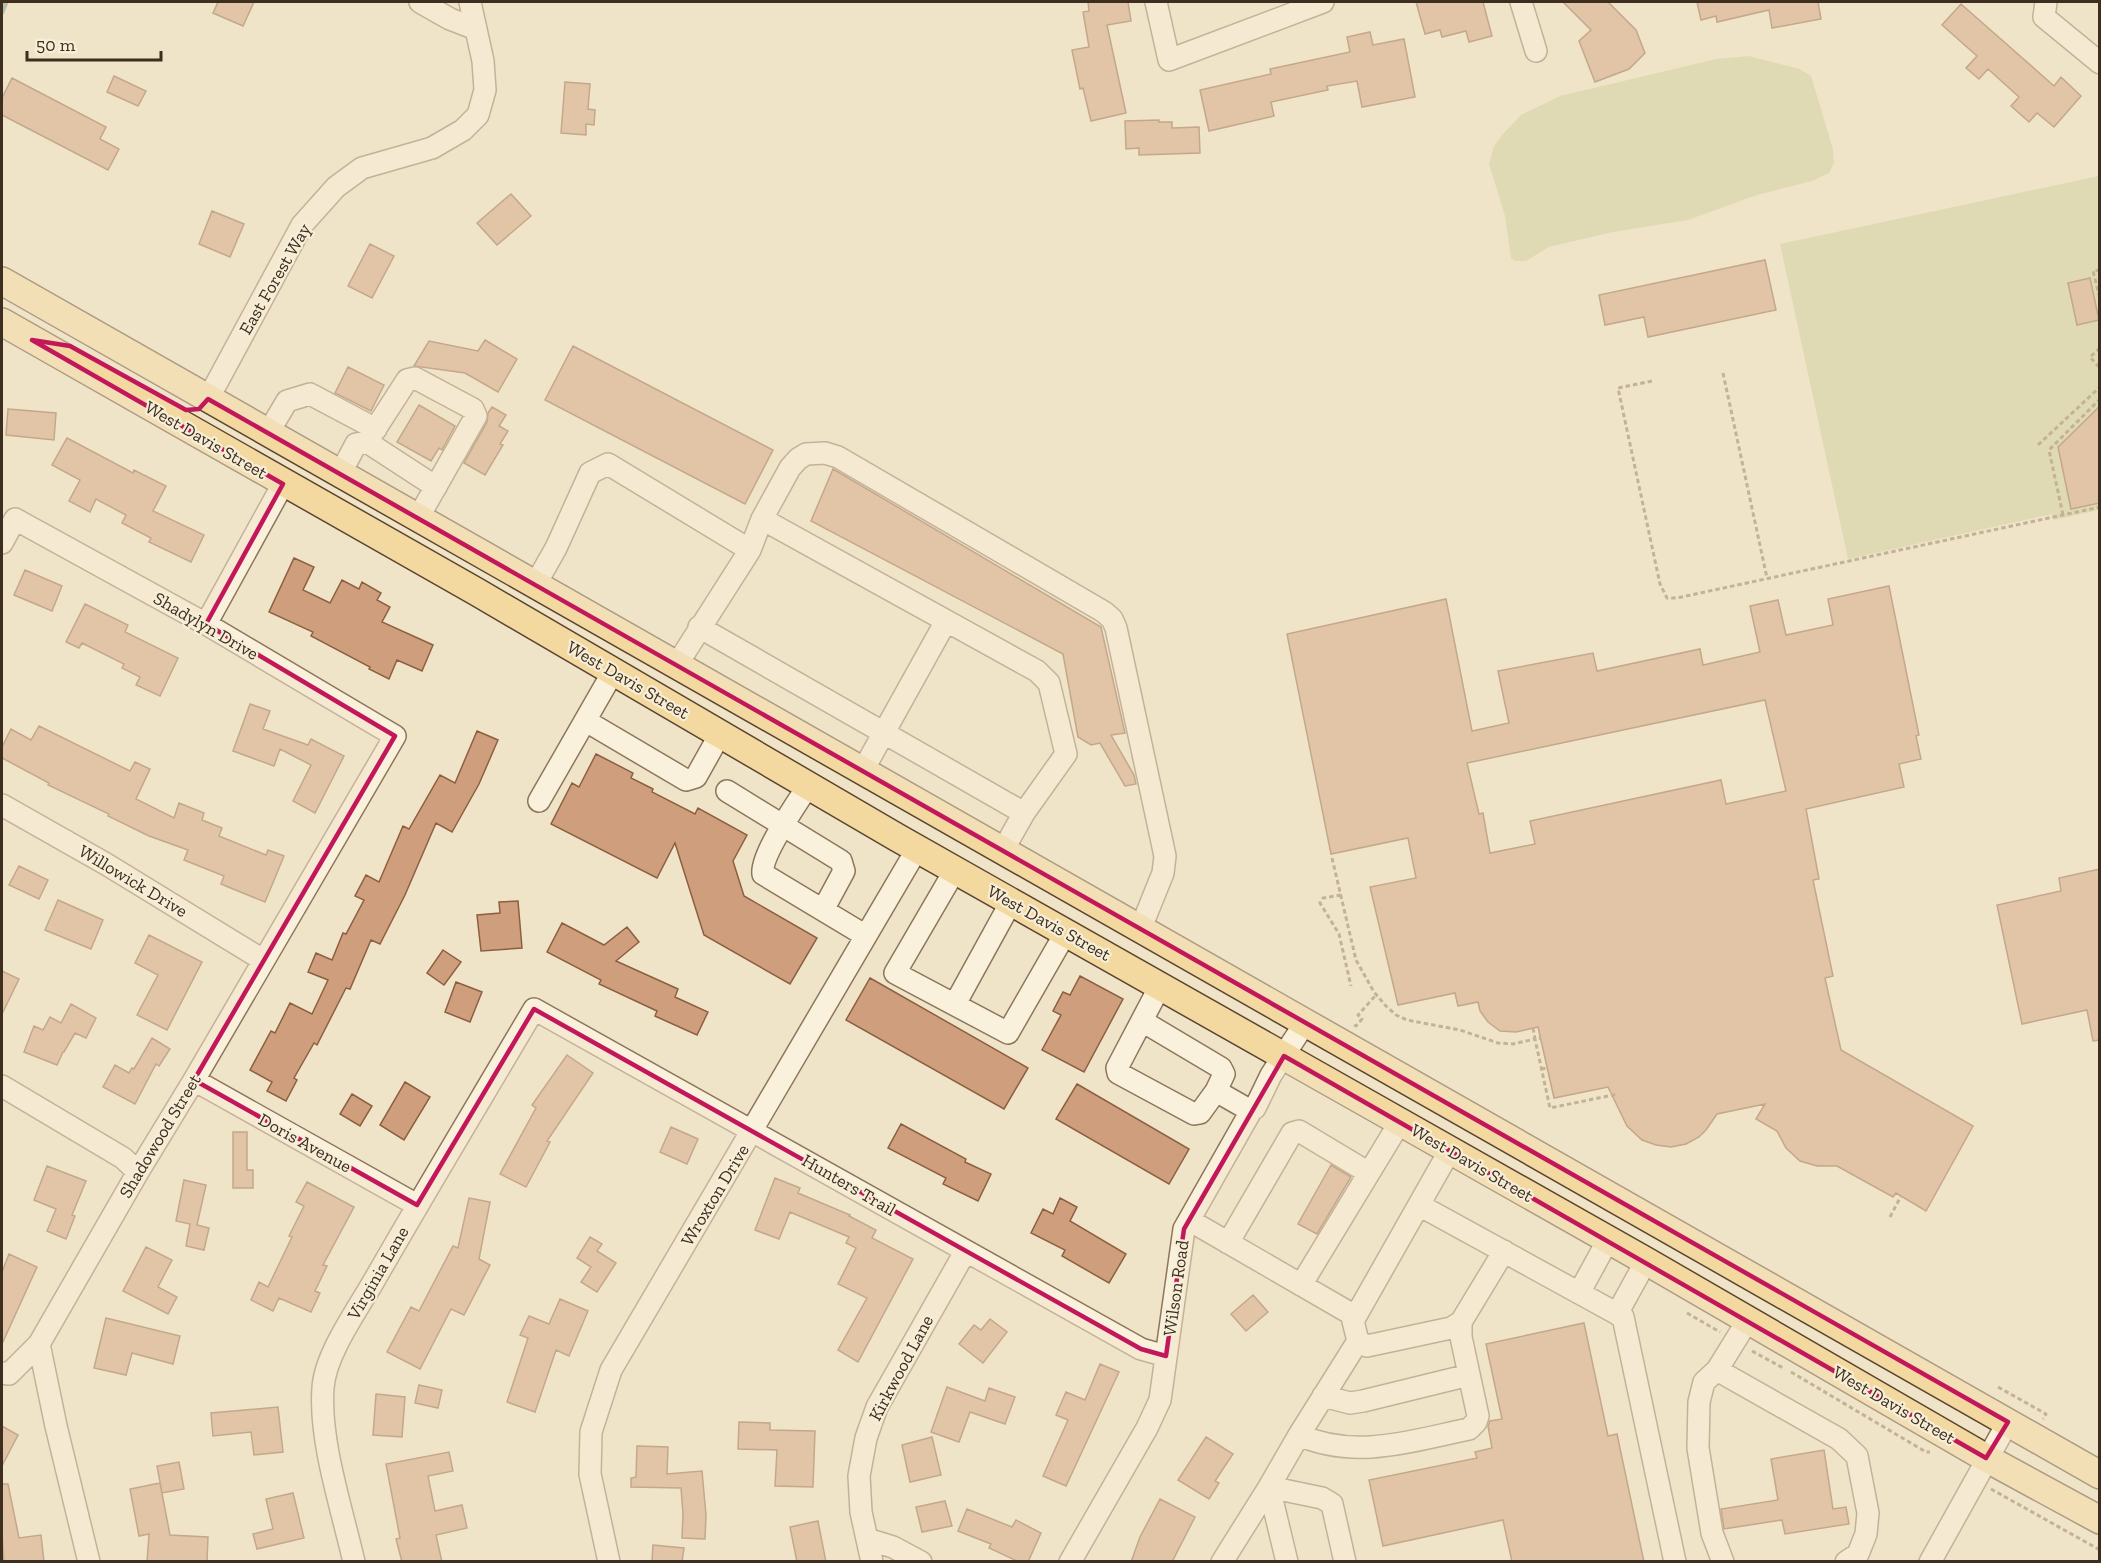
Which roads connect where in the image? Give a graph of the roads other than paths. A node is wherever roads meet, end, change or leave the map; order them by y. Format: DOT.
graph roads {
  1 [pos="420,2"];
  2 [pos="470,2"];
  3 [pos="1156,2"];
  4 [pos="1317,2"];
  5 [pos="1323,2"];
  6 [pos="1521,2"];
  7 [pos="2046,2"];
  8 [pos="1295,12"];
  9 [pos="476,29"];
  10 [pos="1536,51"];
  11 [pos="2100,63"];
  12 [pos="2,281"];
  13 [pos="2,322"];
  14 [pos="32,340"];
  15 [pos="208,399"];
  16 [pos="268,433"];
  17 [pos="372,435"];
  18 [pos="340,474"];
  19 [pos="283,484"];
  20 [pos="436,487"];
  21 [pos="418,518"];
  22 [pos="762,519"];
  23 [pos="454,539"];
  24 [pos="2,543"];
  25 [pos="750,550"];
  26 [pos="535,585"];
  27 [pos="497,603"];
  28 [pos="946,621"];
  29 [pos="206,624"];
  30 [pos="699,627"];
  31 [pos="676,666"];
  32 [pos="614,672"];
  33 [pos="586,721"];
  34 [pos="885,732"];
  35 [pos="720,734"];
  36 [pos="395,736"];
  37 [pos="862,771"];
  38 [pos="808,786"];
  39 [pos="727,790"];
  40 [pos="539,801"];
  41 [pos="2,805"];
  42 [pos="1024,813"];
  43 [pos="783,825"];
  44 [pos="917,849"];
  45 [pos="1002,852"];
  46 [pos="955,870"];
  47 [pos="1043,875"];
  48 [pos="1011,902"];
  49 [pos="823,910"];
  50 [pos="1140,930"];
  51 [pos="1066,932"];
  52 [pos="866,936"];
  53 [pos="263,960"];
  54 [pos="1160,986"];
  55 [pos="955,1004"];
  56 [pos="534,1009"];
  57 [pos="1142,1021"];
  58 [pos="1305,1023"];
  59 [pos="1284,1056"];
  60 [pos="194,1080"];
  61 [pos="2,1086"];
  62 [pos="1216,1091"];
  63 [pos="1251,1111"];
  64 [pos="1400,1122"];
  65 [pos="753,1130"];
  66 [pos="1450,1150"];
  67 [pos="138,1172"];
  68 [pos="1369,1173"];
  69 [pos="417,1205"];
  70 [pos="1419,1205"];
  71 [pos="1189,1220"];
  72 [pos="1608,1240"];
  73 [pos="1228,1243"];
  74 [pos="965,1251"];
  75 [pos="1504,1251"];
  76 [pos="1646,1261"];
  77 [pos="1301,1285"];
  78 [pos="1579,1293"];
  79 [pos="1792,1299"];
  80 [pos="1617,1314"];
  81 [pos="1355,1316"];
  82 [pos="1748,1320"];
  83 [pos="1461,1322"];
  84 [pos="1358,1341"];
  85 [pos="39,1344"];
  86 [pos="1166,1356"];
  87 [pos="1717,1370"];
  88 [pos="2,1373"];
  89 [pos="1469,1375"];
  90 [pos="1323,1396"];
  91 [pos="2008,1422"];
  92 [pos="1299,1436"];
  93 [pos="1986,1458"];
  94 [pos="2100,1474"];
  95 [pos="1269,1487"];
  96 [pos="2100,1520"];
  97 [pos="867,1539"];
  98 [pos="1229,1557"];
  99 [pos="89,1562"];
  100 [pos="354,1562"];
  101 [pos="609,1562"];
  102 [pos="872,1562"];
  103 [pos="921,1562"];
  104 [pos="1070,1562"];
  105 [pos="1287,1562"];
  106 [pos="1345,1562"];
  107 [pos="1675,1562"];
  108 [pos="1723,1562"];
  109 [pos="1846,1562"];
  110 [pos="1930,1562"];
  1 -- 9 [label="street"];
  2 -- 9 [label="street, East Forest Way"];
  3 -- 8 [label="street"];
  4 -- 8 [label="street"];
  5 -- 8 [label="street"];
  6 -- 10 [label="street"];
  7 -- 11 [label="street"];
  9 -- 15 [label="street, East Forest Way"];
  12 -- 15 [label="main road, West Davis Street"];
  13 -- 14 [label="main road, West Davis Street"];
  14 -- 15 [label="main road"];
  14 -- 19 [label="main road, West Davis Street"];
  15 -- 16 [label="main road, West Davis Street"];
  16 -- 17 [label="street"];
  16 -- 18 [label="main road, West Davis Street"];
  17 -- 18 [label="street"];
  17 -- 20 [label="street"];
  17 -- 20 [label="street"];
  18 -- 21 [label="main road, West Davis Street"];
  19 -- 23 [label="main road"];
  19 -- 27 [label="main road, West Davis Street"];
  19 -- 29 [label="street"];
  20 -- 21 [label="street"];
  21 -- 23 [label="main road, West Davis Street"];
  22 -- 25 [label="street"];
  22 -- 28 [label="street"];
  22 -- 50 [label="street"];
  23 -- 26 [label="main road, West Davis Street"];
  24 -- 29 [label="street, Shadylyn Drive"];
  25 -- 26 [label="street"];
  25 -- 30 [label="street"];
  26 -- 31 [label="main road, West Davis Street"];
  27 -- 31 [label="main road"];
  27 -- 32 [label="main road, West Davis Street"];
  28 -- 34 [label="street"];
  28 -- 42 [label="street"];
  29 -- 36 [label="street, Shadylyn Drive"];
  30 -- 31 [label="street"];
  30 -- 34 [label="street"];
  31 -- 37 [label="main road, West Davis Street"];
  32 -- 33 [label="street"];
  32 -- 35 [label="main road, West Davis Street"];
  33 -- 35 [label="street"];
  33 -- 40 [label="street"];
  34 -- 37 [label="street"];
  34 -- 42 [label="street"];
  35 -- 38 [label="main road, West Davis Street"];
  36 -- 53 [label="street, Shadowood Street"];
  37 -- 45 [label="main road, West Davis Street"];
  38 -- 43 [label="street"];
  38 -- 44 [label="main road, West Davis Street"];
  38 -- 47 [label="main road"];
  39 -- 43 [label="street"];
  41 -- 53 [label="street, Willowick Drive"];
  42 -- 45 [label="street"];
  43 -- 49 [label="street"];
  43 -- 49 [label="street"];
  44 -- 46 [label="main road, West Davis Street"];
  44 -- 52 [label="street, Wroxton Drive"];
  45 -- 47 [label="main road, West Davis Street"];
  46 -- 48 [label="main road, West Davis Street"];
  46 -- 55 [label="street"];
  47 -- 50 [label="main road, West Davis Street"];
  48 -- 51 [label="main road, West Davis Street"];
  48 -- 55 [label="street"];
  49 -- 52 [label="street"];
  50 -- 58 [label="main road, West Davis Street"];
  51 -- 54 [label="main road, West Davis Street"];
  51 -- 55 [label="street"];
  52 -- 65 [label="street, Wroxton Drive"];
  53 -- 60 [label="street, Shadowood Street"];
  54 -- 57 [label="street"];
  54 -- 59 [label="main road, West Davis Street"];
  56 -- 65 [label="street, Hunters Trail"];
  56 -- 69 [label="street, Virginia Lane"];
  57 -- 62 [label="street"];
  57 -- 62 [label="street"];
  58 -- 59 [label="street, Wilson Road"];
  58 -- 79 [label="main road, West Davis Street"];
  59 -- 63 [label="street, Wilson Road"];
  59 -- 64 [label="main road, West Davis Street"];
  60 -- 67 [label="street, Shadowood Street"];
  60 -- 69 [label="street, Doris Avenue"];
  61 -- 67 [label="street"];
  62 -- 63 [label="street"];
  63 -- 71 [label="street, Wilson Road"];
  64 -- 66 [label="main road, West Davis Street"];
  64 -- 68 [label="street"];
  65 -- 74 [label="street, Hunters Trail"];
  65 -- 101 [label="street, Wroxton Drive"];
  66 -- 70 [label="street"];
  66 -- 72 [label="main road, West Davis Street"];
  67 -- 85 [label="street, Shadowood Street"];
  68 -- 73 [label="street"];
  68 -- 77 [label="street"];
  69 -- 100 [label="street, Virginia Lane"];
  70 -- 75 [label="street"];
  70 -- 81 [label="street"];
  71 -- 73 [label="street"];
  71 -- 86 [label="street, Wilson Road"];
  72 -- 76 [label="main road, West Davis Street"];
  72 -- 78 [label="street"];
  72 -- 79 [label="main road"];
  73 -- 77 [label="street"];
  74 -- 86 [label="street, Hunters Trail"];
  74 -- 97 [label="street, Kirkwood Lane"];
  75 -- 78 [label="street"];
  75 -- 83 [label="street"];
  76 -- 80 [label="street"];
  76 -- 82 [label="main road, West Davis Street"];
  77 -- 81 [label="street"];
  78 -- 80 [label="street"];
  79 -- 91 [label="main road, West Davis Street"];
  80 -- 107 [label="street"];
  81 -- 84 [label="street"];
  82 -- 87 [label="street"];
  82 -- 93 [label="main road, West Davis Street"];
  83 -- 84 [label="street"];
  83 -- 89 [label="street"];
  84 -- 90 [label="street"];
  85 -- 88 [label="street, Shadowood Street"];
  85 -- 99 [label="street"];
  86 -- 104 [label="street, Wilson Road"];
  87 -- 108 [label="street"];
  87 -- 109 [label="street"];
  89 -- 90 [label="street"];
  89 -- 92 [label="street"];
  90 -- 92 [label="street"];
  91 -- 93 [label="street"];
  91 -- 94 [label="main road, West Davis Street"];
  92 -- 95 [label="street"];
  93 -- 96 [label="main road, West Davis Street"];
  93 -- 110 [label="street"];
  95 -- 98 [label="street"];
  95 -- 105 [label="street"];
  95 -- 106 [label="street"];
  97 -- 102 [label="street, Kirkwood Lane"];
  97 -- 103 [label="street"];
}
